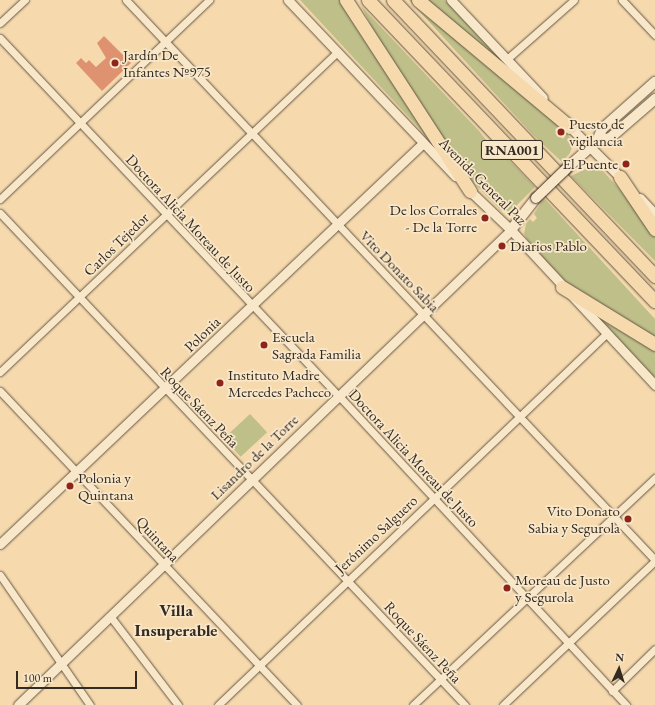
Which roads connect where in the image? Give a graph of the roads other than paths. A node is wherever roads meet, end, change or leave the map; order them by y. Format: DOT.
graph roads {
  1 [pos="25,0"];
  2 [pos="126,0"];
  3 [pos="209,0"];
  4 [pos="288,0"];
  5 [pos="346,0"];
  6 [pos="368,0"];
  7 [pos="393,0"];
  8 [pos="418,0"];
  9 [pos="451,0"];
  10 [pos="574,0"];
  11 [pos="622,0"];
  12 [pos="0,23"];
  13 [pos="655,35"];
  14 [pos="0,38"];
  15 [pos="165,42"];
  16 [pos="337,52"];
  17 [pos="507,59"];
  18 [pos="655,82"];
  19 [pos="655,99"];
  20 [pos="81,124"];
  21 [pos="570,127"];
  22 [pos="252,133"];
  23 [pos="423,143"];
  24 [pos="594,144"];
  25 [pos="620,177"];
  26 [pos="470,191"];
  27 [pos="0,199"];
  28 [pos="0,213"];
  29 [pos="166,214"];
  30 [pos="655,214"];
  31 [pos="336,225"];
  32 [pos="655,229"];
  33 [pos="511,230"];
  34 [pos="655,276"];
  35 [pos="562,287"];
  36 [pos="80,296"];
  37 [pos="655,301"];
  38 [pos="252,307"];
  39 [pos="424,314"];
  40 [pos="606,334"];
  41 [pos="655,344"];
  42 [pos="0,372"];
  43 [pos="655,386"];
  44 [pos="165,389"];
  45 [pos="0,391"];
  46 [pos="339,396"];
  47 [pos="520,417"];
  48 [pos="78,472"];
  49 [pos="252,478"];
  50 [pos="655,478"];
  51 [pos="434,498"];
  52 [pos="614,516"];
  53 [pos="0,544"];
  54 [pos="655,561"];
  55 [pos="163,564"];
  56 [pos="0,575"];
  57 [pos="348,579"];
  58 [pos="527,598"];
  59 [pos="110,616"];
  60 [pos="569,644"];
  61 [pos="655,649"];
  62 [pos="62,662"];
  63 [pos="258,665"];
  64 [pos="441,680"];
  65 [pos="612,691"];
  66 [pos="18,705"];
  67 [pos="90,705"];
  68 [pos="178,705"];
  69 [pos="218,705"];
  70 [pos="297,705"];
  71 [pos="413,705"];
  72 [pos="465,705"];
  73 [pos="503,705"];
  74 [pos="626,705"];
  1 -- 12 [label="street"];
  2 -- 15 [label="street, Vito Donato Sabia"];
  3 -- 15 [label="street"];
  4 -- 16 [label="street, Avenida General Paz"];
  5 -- 26 [label="highway"];
  6 -- 37 [label="highway, RNA001"];
  7 -- 34 [label="highway, RNA001"];
  8 -- 21 [label="highway"];
  9 -- 17 [label="street"];
  10 -- 17 [label="street"];
  11 -- 13 [label="street"];
  14 -- 20 [label="street, Doctora Alicia Moreau de Justo"];
  15 -- 20 [label="street"];
  15 -- 22 [label="street, Vito Donato Sabia"];
  16 -- 22 [label="street, Carlos Tejedor"];
  16 -- 23 [label="street, Avenida General Paz"];
  17 -- 21 [label="street"];
  18 -- 24 [label="main road"];
  19 -- 24 [label="main road"];
  20 -- 27 [label="street"];
  20 -- 29 [label="street, Doctora Alicia Moreau de Justo"];
  21 -- 24 [label="street"];
  22 -- 29 [label="street, Carlos Tejedor"];
  22 -- 31 [label="street, Vito Donato Sabia"];
  23 -- 26 [label="street, Avenida General Paz"];
  23 -- 31 [label="street, Polonia"];
  24 -- 25 [label="street"];
  24 -- 33 [label="main road, bridge"];
  25 -- 30 [label="street"];
  25 -- 32 [label="highway"];
  26 -- 33 [label="street, Avenida General Paz"];
  28 -- 36 [label="street, Roque Sáenz Peña"];
  29 -- 36 [label="street, Carlos Tejedor"];
  29 -- 38 [label="street, Doctora Alicia Moreau de Justo"];
  31 -- 38 [label="street, Polonia"];
  31 -- 39 [label="street, Vito Donato Sabia"];
  33 -- 35 [label="street, Avenida General Paz"];
  33 -- 39 [label="street, Lisandro de la Torre"];
  35 -- 40 [label="street, Avenida General Paz"];
  35 -- 41 [label="highway"];
  36 -- 42 [label="street, Carlos Tejedor"];
  36 -- 44 [label="street, Roque Sáenz Peña"];
  38 -- 44 [label="street, Polonia"];
  38 -- 46 [label="street, Doctora Alicia Moreau de Justo"];
  39 -- 46 [label="street, Lisandro de la Torre"];
  39 -- 47 [label="street, Vito Donato Sabia"];
  40 -- 43 [label="street, Avenida General Paz"];
  40 -- 47 [label="street, Jerónimo Salguero"];
  44 -- 48 [label="street, Polonia"];
  44 -- 49 [label="street, Roque Sáenz Peña"];
  45 -- 48 [label="street, Quintana"];
  46 -- 49 [label="street, Lisandro de la Torre"];
  46 -- 51 [label="street, Doctora Alicia Moreau de Justo"];
  47 -- 51 [label="street, Jerónimo Salguero"];
  47 -- 52 [label="street, Vito Donato Sabia"];
  48 -- 53 [label="street, Polonia"];
  48 -- 55 [label="street, Quintana"];
  49 -- 55 [label="street, Lisandro de la Torre"];
  49 -- 57 [label="street, Roque Sáenz Peña"];
  50 -- 52 [label="street"];
  51 -- 57 [label="street, Jerónimo Salguero"];
  51 -- 58 [label="street, Doctora Alicia Moreau de Justo"];
  52 -- 54 [label="street, Vito Donato Sabia"];
  52 -- 58 [label="street"];
  54 -- 60 [label="street"];
  55 -- 59 [label="street, Lisandro de la Torre"];
  55 -- 63 [label="street, Quintana"];
  56 -- 62 [label="street"];
  57 -- 63 [label="street, Jerónimo Salguero"];
  57 -- 64 [label="street, Roque Sáenz Peña"];
  58 -- 60 [label="street, Doctora Alicia Moreau de Justo"];
  58 -- 64 [label="street"];
  59 -- 62 [label="street, Lisandro de la Torre"];
  59 -- 68 [label="street"];
  60 -- 65 [label="street, Doctora Alicia Moreau de Justo"];
  60 -- 73 [label="street"];
  61 -- 65 [label="street"];
  62 -- 66 [label="street, Lisandro de la Torre"];
  62 -- 67 [label="street"];
  63 -- 69 [label="street, Jerónimo Salguero"];
  63 -- 70 [label="street, Quintana"];
  64 -- 71 [label="street"];
  64 -- 72 [label="street, Roque Sáenz Peña"];
  65 -- 74 [label="street, Doctora Alicia Moreau de Justo"];
}
